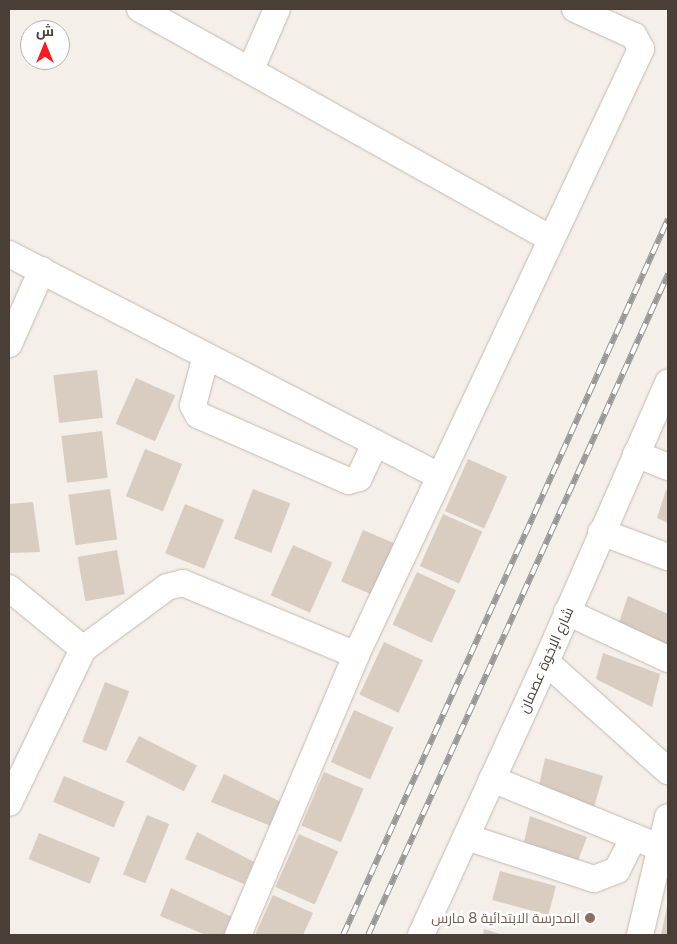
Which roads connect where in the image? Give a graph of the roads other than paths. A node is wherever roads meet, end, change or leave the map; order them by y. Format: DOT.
graph roads {
  1 [pos="140,9"];
  2 [pos="278,9"];
  3 [pos="575,9"];
  4 [pos="251,69"];
  5 [pos="551,238"];
  6 [pos="9,254"];
  7 [pos="42,270"];
  8 [pos="9,344"];
  9 [pos="206,356"];
  10 [pos="668,383"];
  11 [pos="375,443"];
  12 [pos="636,454"];
  13 [pos="668,467"];
  14 [pos="438,475"];
  15 [pos="601,532"];
  16 [pos="668,557"];
  17 [pos="9,588"];
  18 [pos="567,612"];
  19 [pos="83,649"];
  20 [pos="356,655"];
  21 [pos="668,659"];
  22 [pos="546,662"];
  23 [pos="668,771"];
  24 [pos="492,779"];
  25 [pos="9,803"];
  26 [pos="668,817"];
  27 [pos="466,837"];
  28 [pos="634,837"];
  29 [pos="661,848"];
  30 [pos="238,935"];
  31 [pos="420,935"];
  32 [pos="640,935"];
  1 -- 4 [label="street"];
  2 -- 4 [label="street"];
  3 -- 5 [label="street"];
  4 -- 5 [label="street"];
  5 -- 14 [label="street"];
  6 -- 7 [label="street"];
  7 -- 8 [label="street"];
  7 -- 9 [label="street"];
  9 -- 11 [label="street"];
  9 -- 11 [label="street"];
  10 -- 12 [label="street, شارع الإخوة عصمان"];
  11 -- 14 [label="street"];
  12 -- 13 [label="street"];
  12 -- 15 [label="street, شارع الإخوة عصمان"];
  14 -- 20 [label="street"];
  15 -- 16 [label="street"];
  15 -- 18 [label="street, شارع الإخوة عصمان"];
  17 -- 19 [label="street"];
  18 -- 21 [label="street"];
  18 -- 22 [label="street, شارع الإخوة عصمان"];
  19 -- 20 [label="street"];
  19 -- 25 [label="street"];
  20 -- 30 [label="street"];
  22 -- 23 [label="street"];
  22 -- 24 [label="street, شارع الإخوة عصمان"];
  24 -- 27 [label="street, شارع الإخوة عصمان"];
  24 -- 28 [label="street"];
  26 -- 29 [label="street"];
  27 -- 28 [label="street"];
  27 -- 31 [label="street, شارع الإخوة عصمان"];
  28 -- 29 [label="street"];
  29 -- 32 [label="street"];
}
